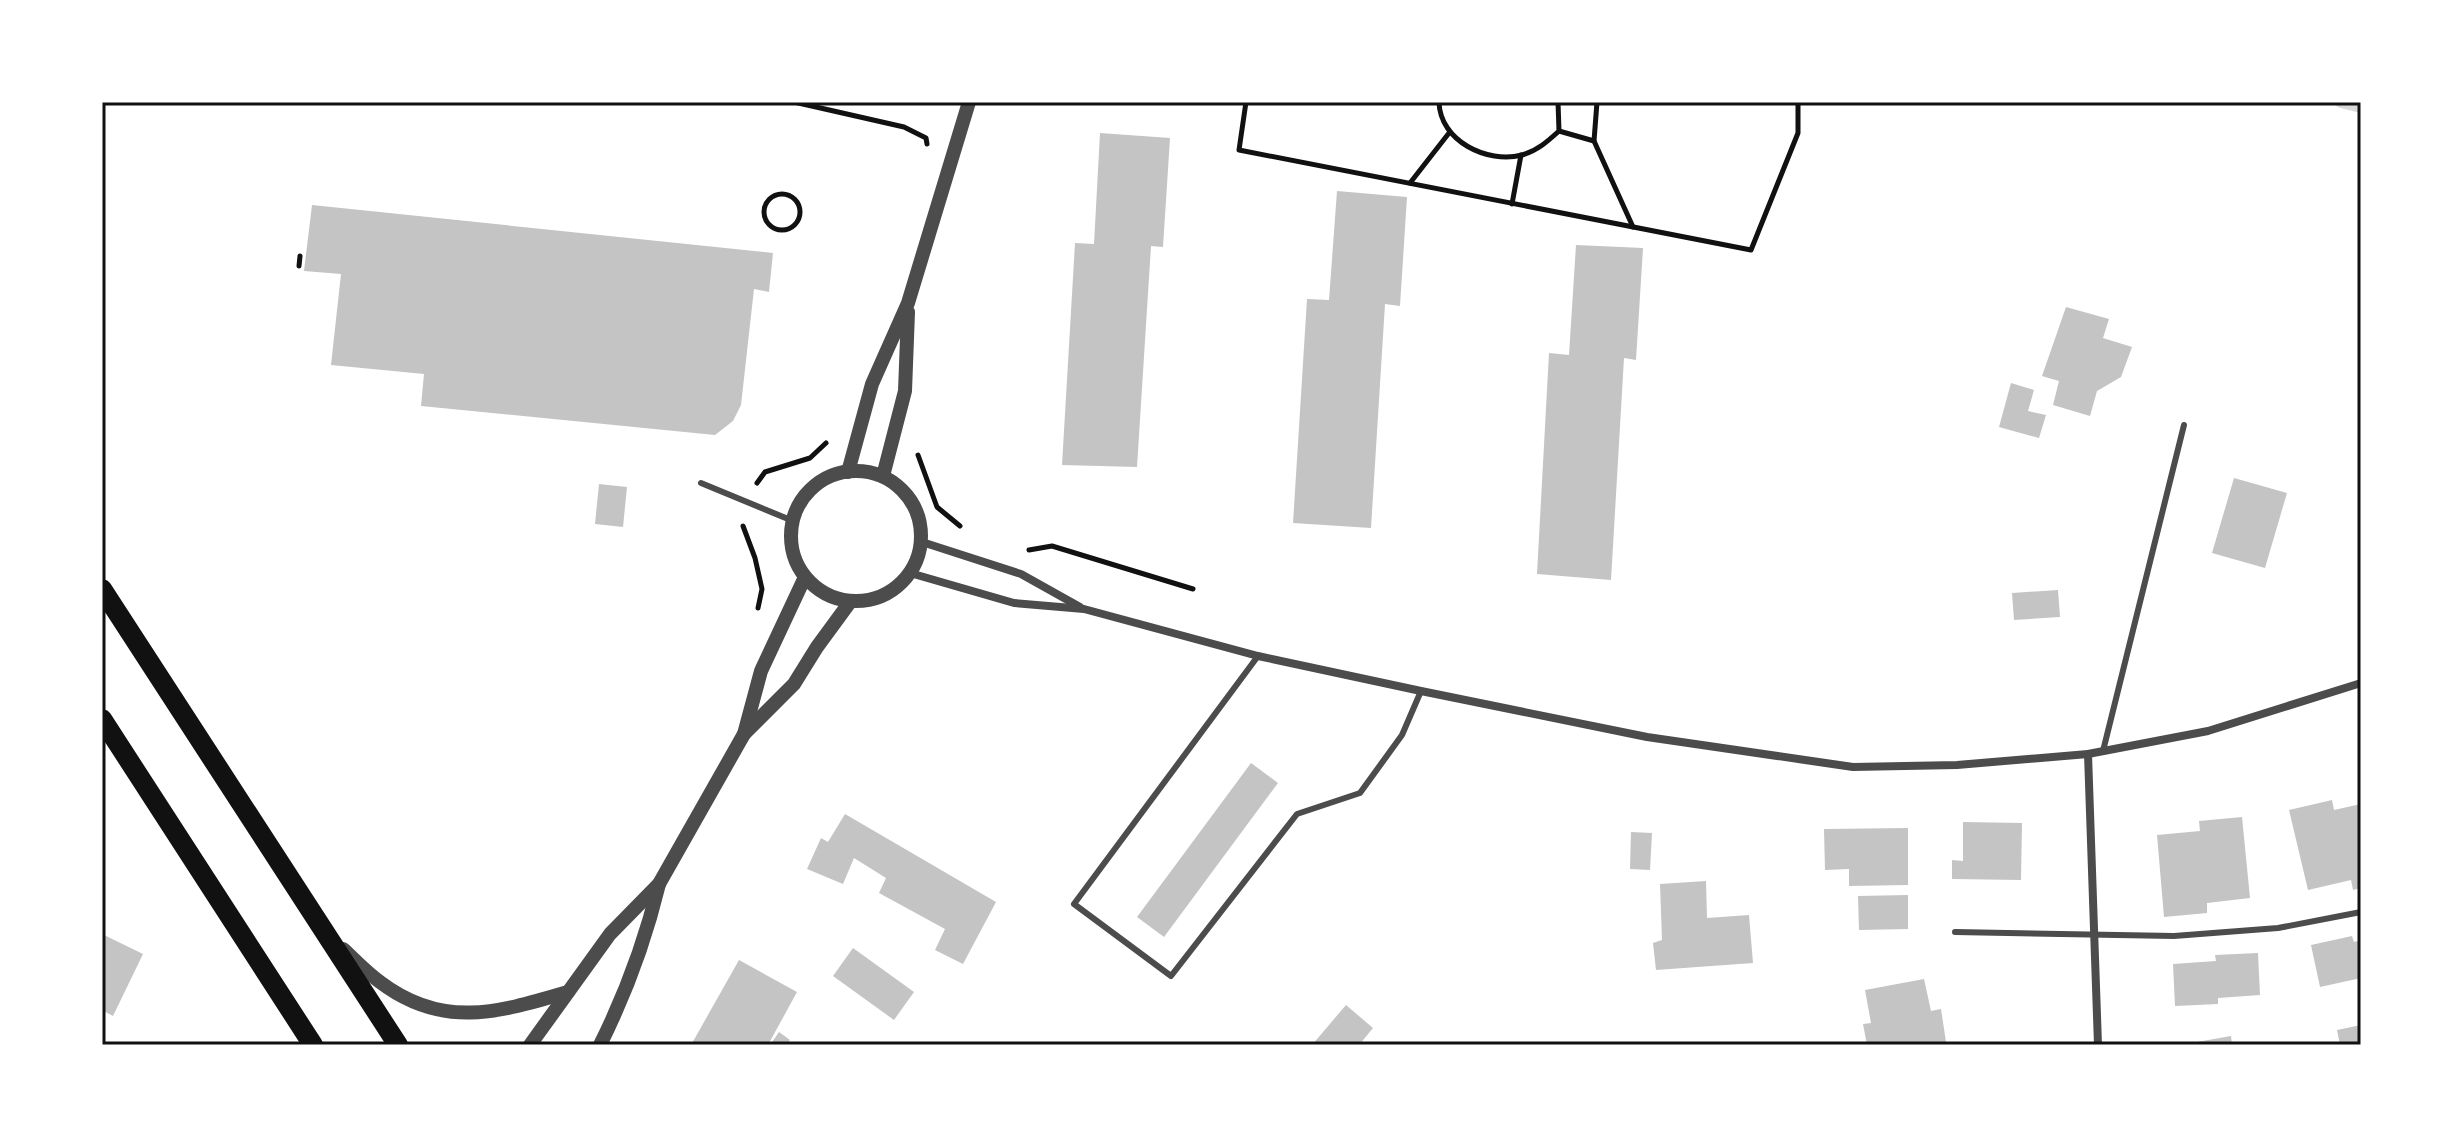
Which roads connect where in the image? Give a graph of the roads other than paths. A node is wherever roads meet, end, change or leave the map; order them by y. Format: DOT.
graph roads {
  1 [pos="969,102"];
  2 [pos="908,303"];
  3 [pos="2184,425"];
  4 [pos="848,472"];
  5 [pos="883,476"];
  6 [pos="701,483"];
  7 [pos="793,521"];
  8 [pos="922,542"];
  9 [pos="910,573"];
  10 [pos="805,577"];
  11 [pos="102,589"];
  12 [pos="850,602"];
  13 [pos="1084,609"];
  14 [pos="1258,656"];
  15 [pos="2361,683"];
  16 [pos="1421,691"];
  17 [pos="102,719"];
  18 [pos="744,734"];
  19 [pos="2103,751"];
  20 [pos="2088,754"];
  21 [pos="659,884"];
  22 [pos="2361,912"];
  23 [pos="1955,932"];
  24 [pos="326,935"];
  25 [pos="2094,936"];
  26 [pos="568,992"];
  27 [pos="313,1045"];
  28 [pos="398,1045"];
  29 [pos="530,1045"];
  30 [pos="600,1045"];
  31 [pos="2098,1045"];
  1 -- 2 [label="street"];
  2 -- 4 [label="street"];
  2 -- 5 [label="street"];
  3 -- 19 [label="lane"];
  4 -- 5 [label="street"];
  4 -- 7 [label="street"];
  5 -- 8 [label="street"];
  6 -- 7 [label="lane"];
  7 -- 10 [label="street"];
  8 -- 9 [label="street"];
  8 -- 13 [label="street"];
  9 -- 12 [label="street"];
  9 -- 13 [label="street"];
  10 -- 12 [label="street"];
  10 -- 18 [label="street"];
  11 -- 24 [label="main road"];
  12 -- 18 [label="street"];
  13 -- 14 [label="street"];
  14 -- 16 [label="street"];
  14 -- 16 [label="lane"];
  15 -- 19 [label="street"];
  16 -- 20 [label="street"];
  17 -- 27 [label="main road"];
  18 -- 21 [label="street"];
  19 -- 20 [label="street"];
  20 -- 25 [label="street"];
  21 -- 26 [label="street"];
  21 -- 30 [label="street"];
  22 -- 25 [label="lane"];
  23 -- 25 [label="lane"];
  24 -- 26 [label="street"];
  24 -- 28 [label="main road"];
  25 -- 31 [label="street"];
  26 -- 29 [label="street"];
}
